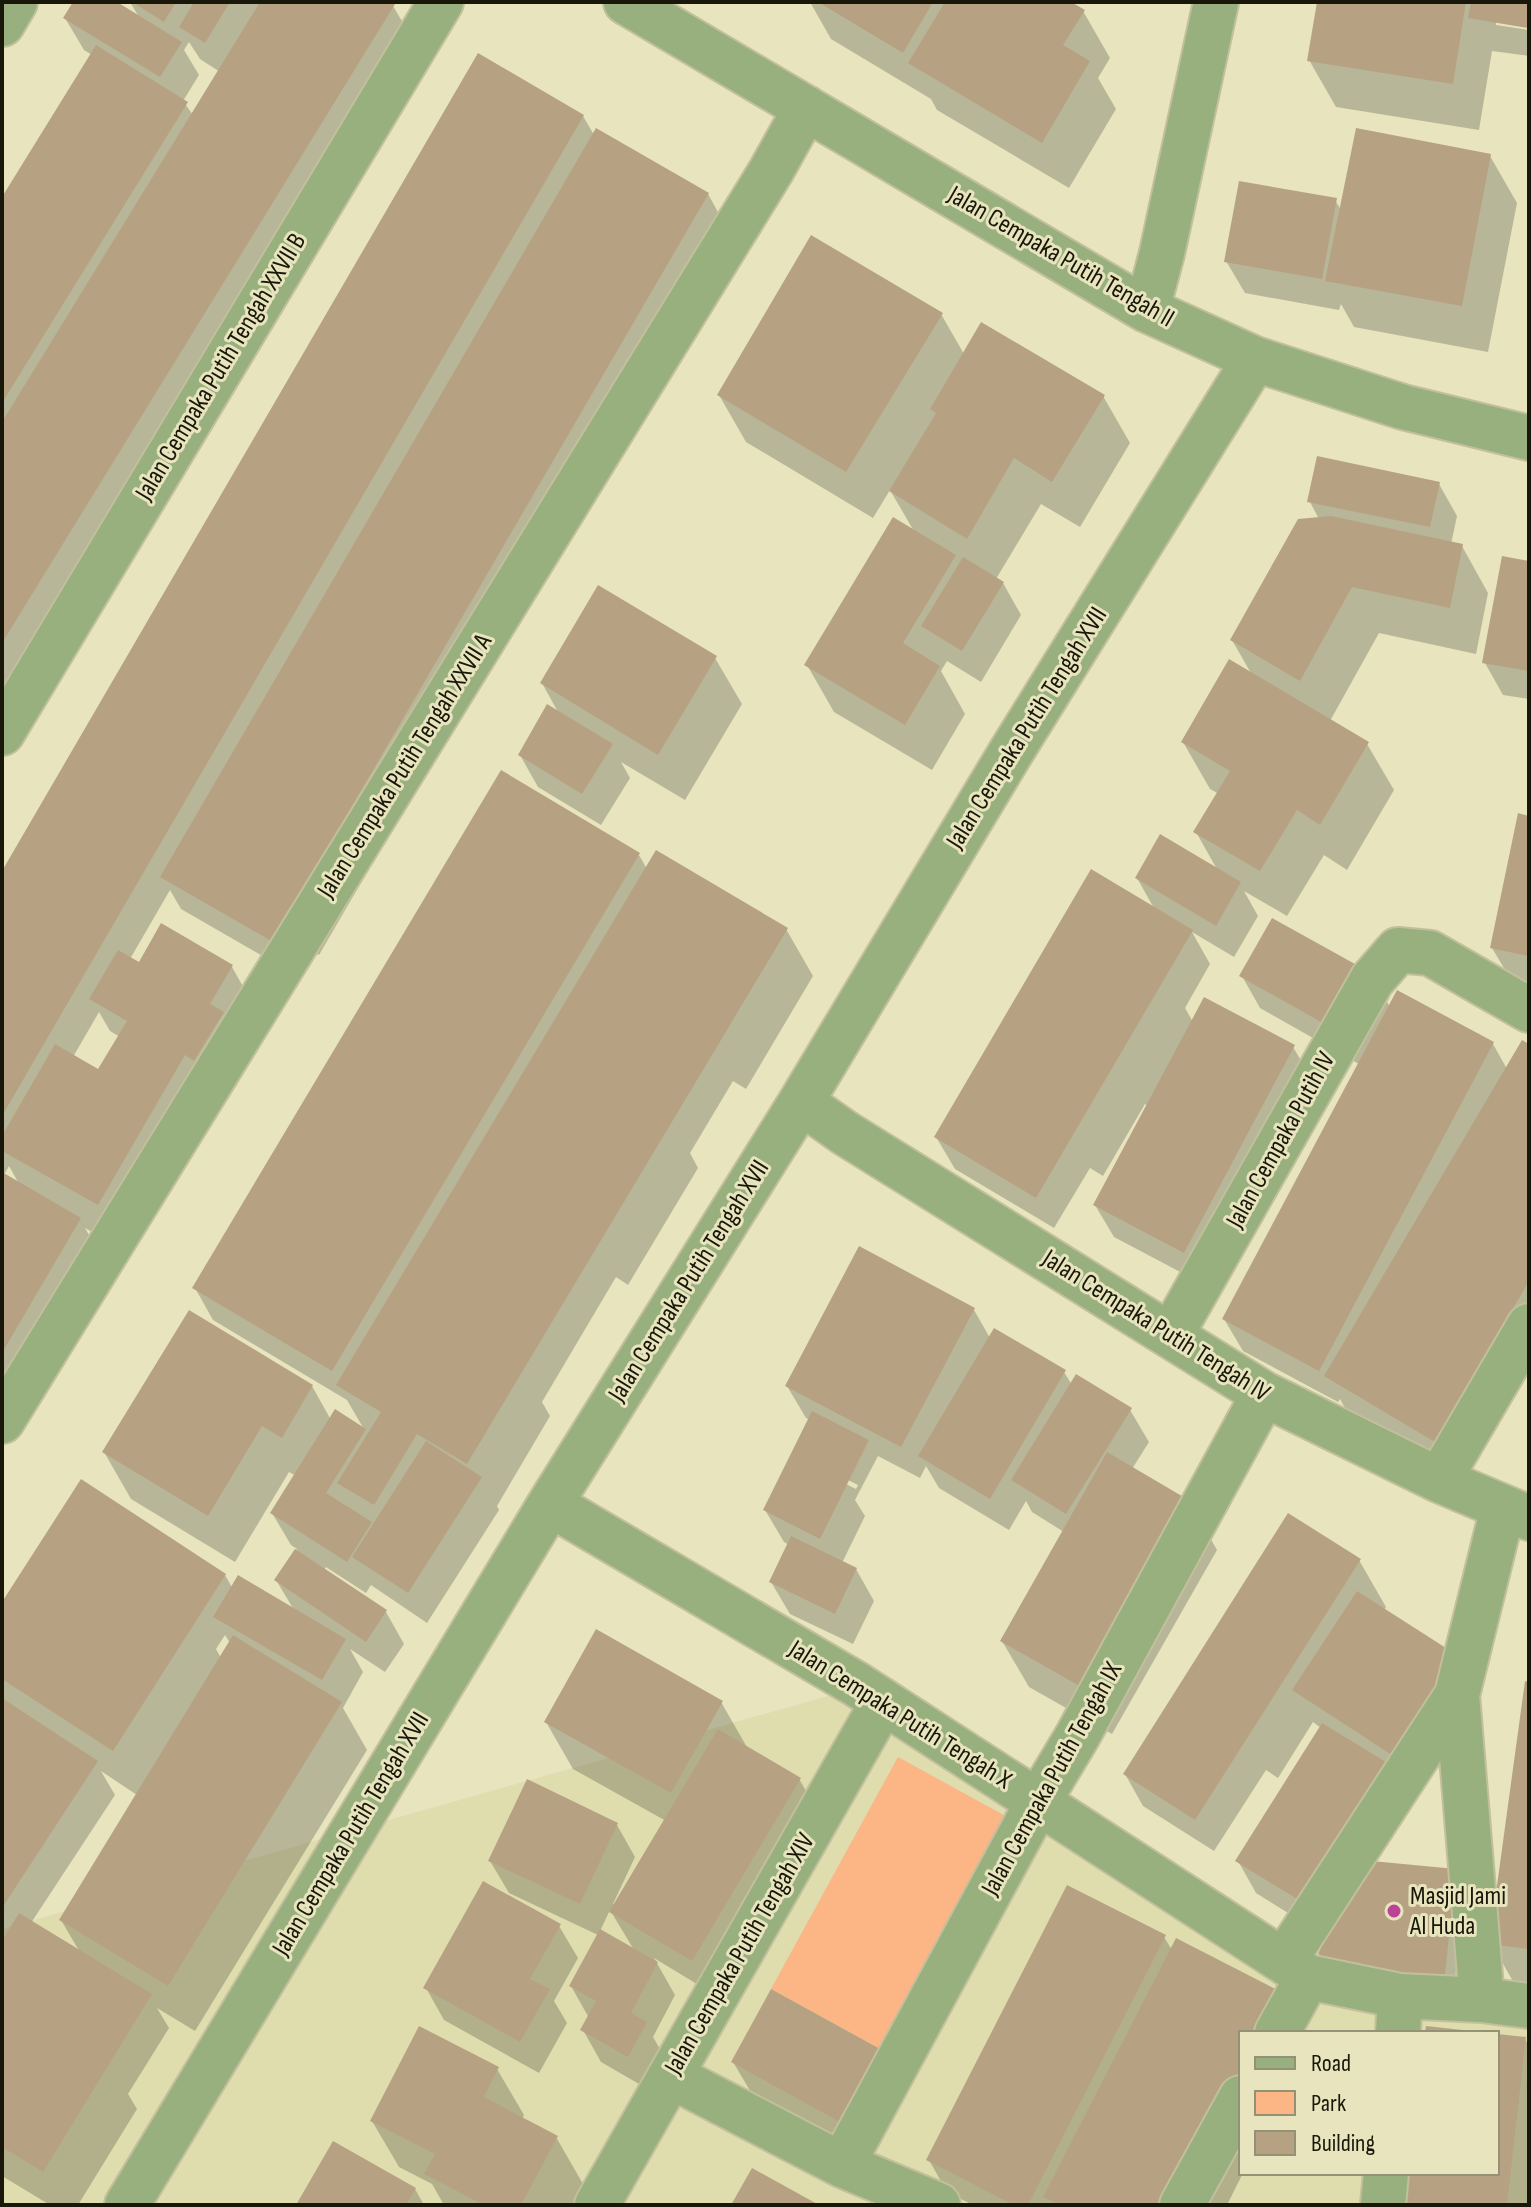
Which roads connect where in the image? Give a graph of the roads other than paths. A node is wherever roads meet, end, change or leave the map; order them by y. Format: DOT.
graph roads {
  1 [pos="15,2"];
  2 [pos="441,2"];
  3 [pos="626,2"];
  4 [pos="1216,2"];
  5 [pos="2,24"];
  6 [pos="806,108"];
  7 [pos="1147,310"];
  8 [pos="1255,359"];
  9 [pos="1529,438"];
  10 [pos="2,733"];
  11 [pos="1529,1010"];
  12 [pos="801,1102"];
  13 [pos="1529,1326"];
  14 [pos="1171,1335"];
  15 [pos="1264,1394"];
  16 [pos="2,1421"];
  17 [pos="1439,1480"];
  18 [pos="550,1504"];
  19 [pos="1516,1513"];
  20 [pos="1457,1695"];
  21 [pos="883,1702"];
  22 [pos="1038,1802"];
  23 [pos="1296,1969"];
  24 [pos="1482,2000"];
  25 [pos="1529,2006"];
  26 [pos="1399,2014"];
  27 [pos="1278,2031"];
  28 [pos="671,2076"];
  29 [pos="1239,2102"];
  30 [pos="842,2165"];
  31 [pos="1386,2175"];
  32 [pos="127,2205"];
  33 [pos="597,2205"];
  34 [pos="938,2205"];
  35 [pos="1182,2205"];
  36 [pos="1383,2205"];
  1 -- 5 [label="street"];
  2 -- 10 [label="street, Jalan Cempaka Putih Tengah XXVII B"];
  3 -- 6 [label="street, Jalan Cempaka Putih Tengah II"];
  4 -- 7 [label="street"];
  6 -- 7 [label="street, Jalan Cempaka Putih Tengah II"];
  6 -- 16 [label="street, Jalan Cempaka Putih Tengah XXVII A"];
  7 -- 8 [label="street, Jalan Cempaka Putih Tengah II"];
  8 -- 9 [label="street, Jalan Cempaka Putih Tengah II"];
  8 -- 12 [label="street, Jalan Cempaka Putih Tengah XVII"];
  11 -- 14 [label="street, Jalan Cempaka Putih IV"];
  12 -- 14 [label="street, Jalan Cempaka Putih Tengah IV"];
  12 -- 18 [label="street, Jalan Cempaka Putih Tengah XVII"];
  13 -- 17 [label="street"];
  14 -- 15 [label="street, Jalan Cempaka Putih Tengah IV"];
  15 -- 17 [label="street, Jalan Cempaka Putih Tengah IV"];
  15 -- 22 [label="street, Jalan Cempaka Putih Tengah IX"];
  17 -- 19 [label="street, Jalan Cempaka Putih Tengah IV"];
  18 -- 21 [label="street, Jalan Cempaka Putih Tengah X"];
  18 -- 32 [label="street, Jalan Cempaka Putih Tengah XVII"];
  19 -- 20 [label="street"];
  20 -- 23 [label="street"];
  20 -- 24 [label="street"];
  21 -- 22 [label="street, Jalan Cempaka Putih Tengah X"];
  21 -- 28 [label="street, Jalan Cempaka Putih Tengah XIV"];
  22 -- 23 [label="street, Jalan Cempaka Putih Tengah X"];
  22 -- 30 [label="street, Jalan Cempaka Putih Tengah IX"];
  23 -- 26 [label="street, Jalan Cempaka Putih Tengah X"];
  23 -- 27 [label="street"];
  24 -- 25 [label="street, Jalan Cempaka Putih Tengah X"];
  24 -- 26 [label="street, Jalan Cempaka Putih Tengah X"];
  28 -- 30 [label="street"];
  28 -- 33 [label="street, Jalan Cempaka Putih Tengah XIV"];
  29 -- 35 [label="street"];
  30 -- 34 [label="street"];
  31 -- 36 [label="street"];
}
